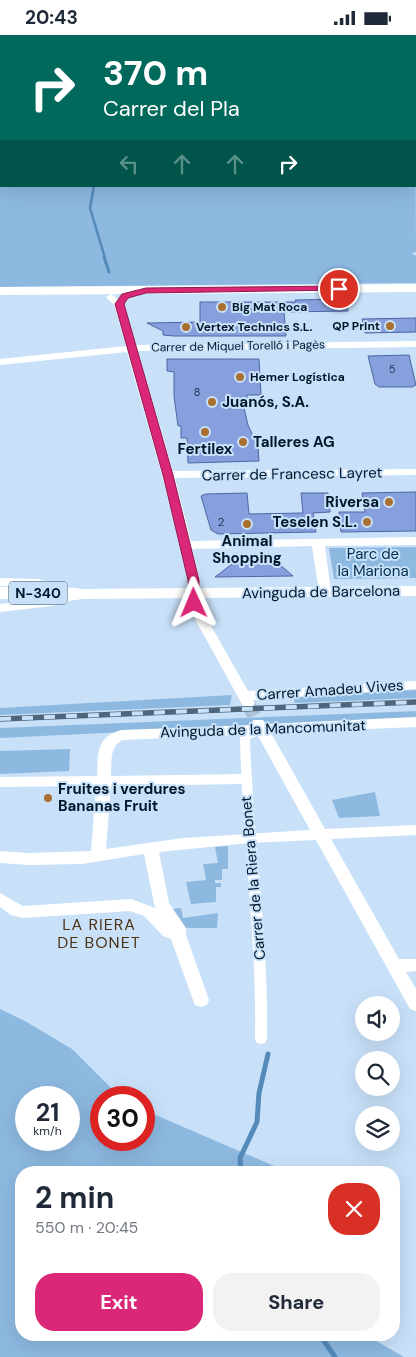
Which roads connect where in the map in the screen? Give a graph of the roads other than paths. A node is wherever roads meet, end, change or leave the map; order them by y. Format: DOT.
graph roads {
  1 [pos="416,288"];
  2 [pos="0,291"];
  3 [pos="116,295"];
  4 [pos="416,344"];
  5 [pos="132,347"];
  6 [pos="0,362"];
  7 [pos="416,473"];
  8 [pos="168,475"];
  9 [pos="416,541"];
  10 [pos="318,543"];
  11 [pos="185,545"];
  12 [pos="416,591"];
  13 [pos="325,592"];
  14 [pos="194,593"];
  15 [pos="2,594"];
  16 [pos="77,594"];
  17 [pos="416,685"];
  18 [pos="416,723"];
  19 [pos="259,725"];
  20 [pos="245,779"];
  21 [pos="104,780"];
  22 [pos="0,782"];
  23 [pos="416,830"];
  24 [pos="320,834"];
  25 [pos="249,838"];
  26 [pos="151,848"];
  27 [pos="98,856"];
  28 [pos="0,857"];
  29 [pos="0,899"];
  30 [pos="178,935"];
  31 [pos="416,965"];
  32 [pos="395,966"];
  33 [pos="202,1000"];
  34 [pos="416,1004"];
  35 [pos="261,1039"];
  1 -- 3 [label="main road"];
  2 -- 3 [label="main road"];
  3 -- 5 [label="street"];
  4 -- 5 [label="street, Carrer de Miquel Torelló i Pagès"];
  5 -- 6 [label="street, Carrer de Miquel Torelló i Pagès"];
  5 -- 8 [label="street"];
  7 -- 8 [label="street, Carrer de Francesc Layret"];
  8 -- 11 [label="street"];
  9 -- 10 [label="street"];
  10 -- 11 [label="street"];
  10 -- 13 [label="street"];
  11 -- 14 [label="street"];
  12 -- 13 [label="main road, Avinguda de Barcelona / N-340"];
  13 -- 14 [label="main road, Avinguda de Barcelona / N-340"];
  14 -- 16 [label="main road, Avinguda de Barcelona / N-340"];
  14 -- 17 [label="street, Carrer Amadeu Vives"];
  15 -- 16 [label="main road, Avinguda de Barcelona / N-340"];
  18 -- 19 [label="street, Avinguda de la Mancomunitat"];
  19 -- 20 [label="street, Carrer de la Riera Bonet"];
  19 -- 21 [label="street, Avinguda de la Mancomunitat"];
  19 -- 24 [label="street"];
  20 -- 21 [label="street"];
  20 -- 25 [label="street, Carrer de la Riera Bonet"];
  21 -- 22 [label="street"];
  21 -- 27 [label="street"];
  23 -- 24 [label="street"];
  24 -- 25 [label="street"];
  24 -- 32 [label="street"];
  25 -- 26 [label="street"];
  25 -- 35 [label="street, Carrer de la Riera Bonet"];
  26 -- 27 [label="street"];
  26 -- 30 [label="street"];
  27 -- 28 [label="street"];
  29 -- 30 [label="street"];
  30 -- 33 [label="street"];
  31 -- 32 [label="street"];
  32 -- 34 [label="street"];
}
